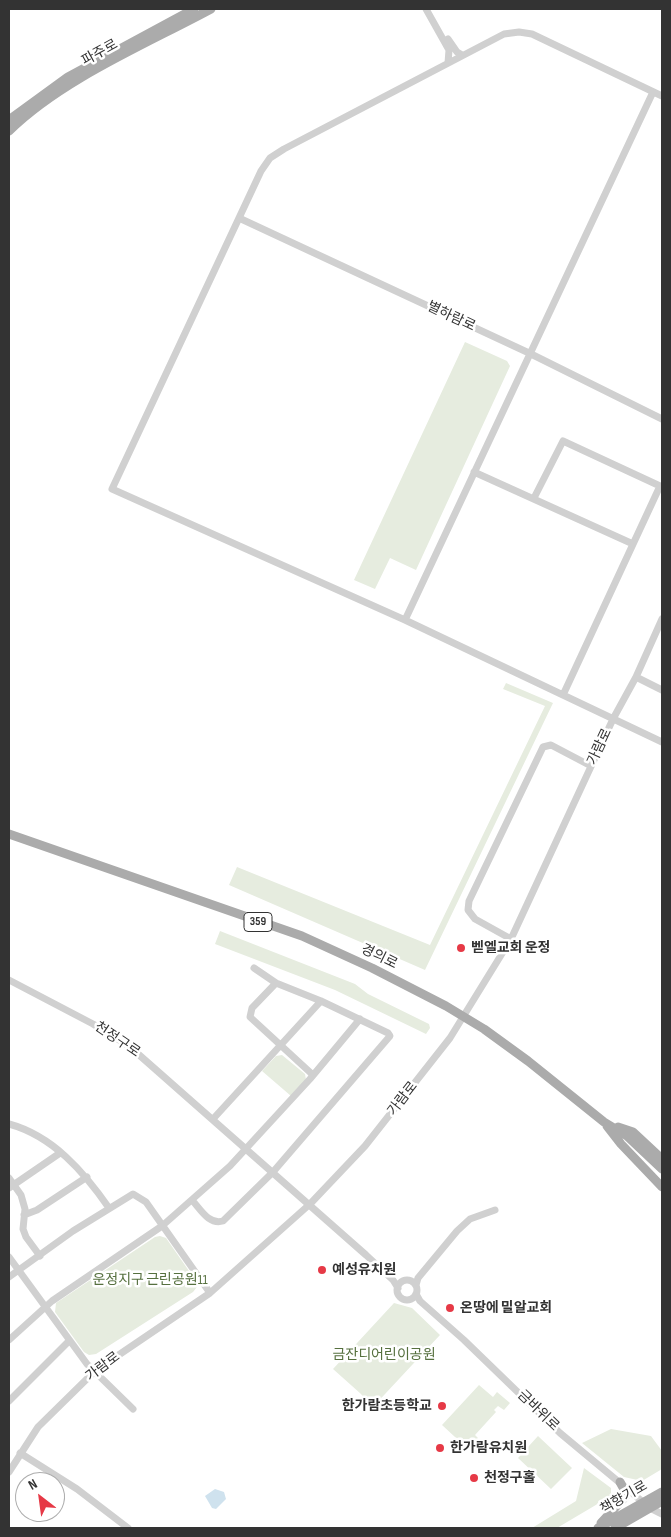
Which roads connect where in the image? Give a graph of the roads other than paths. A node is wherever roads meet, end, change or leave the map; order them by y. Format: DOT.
graph roads {
  1 [pos="194,9"];
  2 [pos="211,9"];
  3 [pos="426,9"];
  4 [pos="432,9"];
  5 [pos="119,54"];
  6 [pos="462,55"];
  7 [pos="448,63"];
  8 [pos="70,81"];
  9 [pos="653,92"];
  10 [pos="662,96"];
  11 [pos="9,120"];
  12 [pos="9,131"];
  13 [pos="239,218"];
  14 [pos="529,353"];
  15 [pos="662,419"];
  16 [pos="474,472"];
  17 [pos="534,498"];
  18 [pos="633,544"];
  19 [pos="662,619"];
  20 [pos="404,620"];
  21 [pos="636,677"];
  22 [pos="662,690"];
  23 [pos="563,695"];
  24 [pos="613,719"];
  25 [pos="662,742"];
  26 [pos="591,766"];
  27 [pos="9,830"];
  28 [pos="9,834"];
  29 [pos="43,846"];
  30 [pos="511,939"];
  31 [pos="254,968"];
  32 [pos="9,980"];
  33 [pos="276,983"];
  34 [pos="321,1001"];
  35 [pos="464,1017"];
  36 [pos="360,1019"];
  37 [pos="280,1046"];
  38 [pos="314,1076"];
  39 [pos="213,1119"];
  40 [pos="604,1122"];
  41 [pos="9,1124"];
  42 [pos="248,1149"];
  43 [pos="60,1152"];
  44 [pos="662,1159"];
  45 [pos="662,1169"];
  46 [pos="273,1172"];
  47 [pos="87,1177"];
  48 [pos="11,1183"];
  49 [pos="662,1187"];
  50 [pos="192,1200"];
  51 [pos="310,1204"];
  52 [pos="109,1208"];
  53 [pos="494,1210"];
  54 [pos="24,1215"];
  55 [pos="162,1226"];
  56 [pos="40,1256"];
  57 [pos="9,1257"];
  58 [pos="19,1270"];
  59 [pos="9,1277"];
  60 [pos="400,1285"];
  61 [pos="415,1290"];
  62 [pos="210,1293"];
  63 [pos="46,1307"];
  64 [pos="9,1340"];
  65 [pos="69,1341"];
  66 [pos="95,1371"];
  67 [pos="9,1400"];
  68 [pos="133,1409"];
  69 [pos="20,1453"];
  70 [pos="9,1472"];
  71 [pos="620,1482"];
  72 [pos="662,1492"];
  73 [pos="662,1501"];
  74 [pos="647,1505"];
  75 [pos="662,1514"];
  76 [pos="128,1528"];
  77 [pos="597,1528"];
  78 [pos="615,1528"];
  1 -- 5 [label="main road, 파주로"];
  2 -- 5 [label="main road, 파주로"];
  3 -- 7 [label="street"];
  4 -- 6 [label="street"];
  5 -- 8 [label="main road, 파주로"];
  6 -- 7 [label="street"];
  6 -- 9 [label="street"];
  7 -- 13 [label="street"];
  8 -- 11 [label="main road, 파주로"];
  8 -- 12 [label="main road, 파주로"];
  9 -- 10 [label="street"];
  9 -- 14 [label="street"];
  13 -- 14 [label="street, 별하람로"];
  13 -- 20 [label="street"];
  14 -- 15 [label="street, 별하람로"];
  14 -- 16 [label="street"];
  16 -- 17 [label="street"];
  16 -- 20 [label="street"];
  17 -- 18 [label="street"];
  17 -- 18 [label="street"];
  18 -- 23 [label="street"];
  19 -- 21 [label="street, 가람로"];
  20 -- 23 [label="street"];
  21 -- 22 [label="street"];
  21 -- 24 [label="street, 가람로"];
  23 -- 24 [label="street"];
  24 -- 25 [label="street"];
  24 -- 26 [label="street, 가람로"];
  26 -- 30 [label="street, 가람로"];
  26 -- 30 [label="street"];
  27 -- 29 [label="main road, 경의로 / 359"];
  28 -- 29 [label="main road, 경의로 / 359"];
  29 -- 35 [label="main road, 경의로 / 359"];
  30 -- 35 [label="street, 가람로"];
  31 -- 33 [label="street"];
  32 -- 39 [label="street, 천정구로"];
  33 -- 34 [label="street"];
  33 -- 37 [label="street"];
  34 -- 36 [label="street"];
  34 -- 37 [label="street"];
  35 -- 40 [label="main road, 경의로 / 359"];
  35 -- 51 [label="street, 가람로"];
  36 -- 38 [label="street"];
  36 -- 46 [label="street"];
  37 -- 38 [label="street"];
  37 -- 39 [label="street"];
  38 -- 42 [label="street"];
  39 -- 42 [label="street, 천정구로"];
  40 -- 44 [label="main road"];
  40 -- 45 [label="main road, 경의로 / 359"];
  40 -- 49 [label="main road"];
  41 -- 43 [label="street"];
  42 -- 46 [label="street, 천정구로"];
  42 -- 50 [label="street"];
  43 -- 47 [label="street"];
  43 -- 48 [label="street"];
  46 -- 50 [label="street"];
  46 -- 51 [label="street, 천정구로"];
  47 -- 52 [label="street"];
  47 -- 54 [label="street"];
  48 -- 54 [label="street"];
  50 -- 55 [label="street"];
  51 -- 60 [label="street"];
  51 -- 62 [label="street, 가람로"];
  52 -- 55 [label="street"];
  52 -- 56 [label="street"];
  53 -- 61 [label="street"];
  54 -- 56 [label="street"];
  55 -- 62 [label="street"];
  55 -- 63 [label="street"];
  56 -- 58 [label="street"];
  57 -- 58 [label="street"];
  58 -- 59 [label="street"];
  58 -- 63 [label="street"];
  60 -- 61 [label="street"];
  60 -- 61 [label="street, 금바위로"];
  61 -- 71 [label="street, 금바위로"];
  62 -- 66 [label="street, 가람로"];
  63 -- 64 [label="street"];
  63 -- 65 [label="street"];
  65 -- 66 [label="street"];
  65 -- 67 [label="street"];
  66 -- 68 [label="street"];
  66 -- 69 [label="street, 가람로"];
  69 -- 70 [label="street, 가람로"];
  69 -- 76 [label="street"];
  71 -- 74 [label="street, 금바위로"];
  71 -- 77 [label="main road"];
  72 -- 74 [label="main road, 책향기로"];
  73 -- 74 [label="main road, 책향기로"];
  74 -- 75 [label="street, 금바위로"];
  74 -- 77 [label="main road, 책향기로"];
  74 -- 78 [label="main road, 책향기로"];
}
